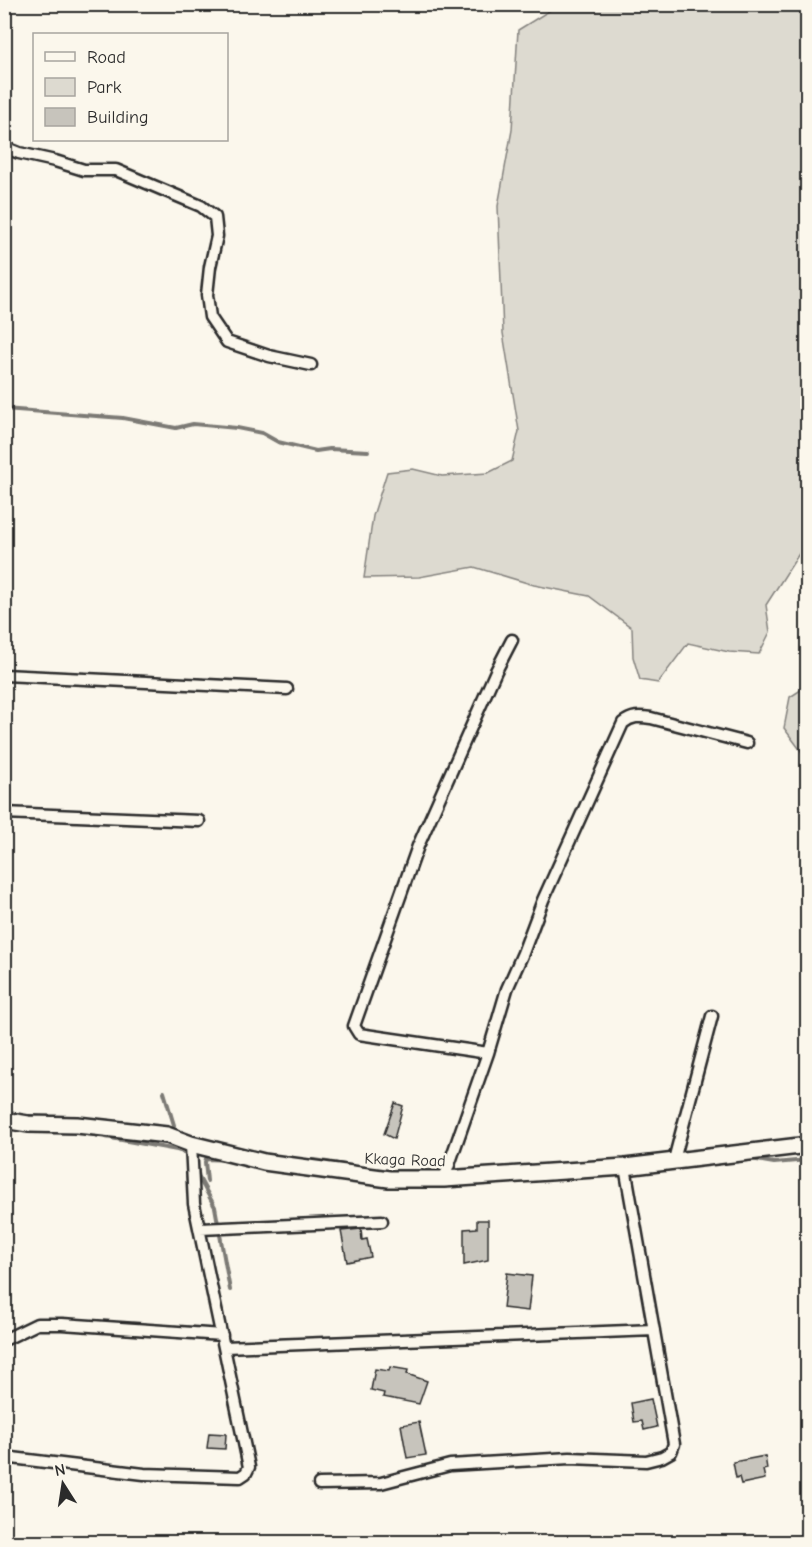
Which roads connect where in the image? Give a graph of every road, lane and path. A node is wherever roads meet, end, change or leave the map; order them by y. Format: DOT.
graph roads {
  1 [pos="4,147"];
  2 [pos="311,365"];
  3 [pos="512,640"];
  4 [pos="4,675"];
  5 [pos="287,689"];
  6 [pos="747,743"];
  7 [pos="4,813"];
  8 [pos="199,821"];
  9 [pos="712,1016"];
  10 [pos="488,1053"];
  11 [pos="4,1120"];
  12 [pos="191,1144"];
  13 [pos="807,1145"];
  14 [pos="674,1160"];
  15 [pos="625,1167"];
  16 [pos="444,1179"];
  17 [pos="382,1221"];
  18 [pos="200,1228"];
  19 [pos="654,1330"];
  20 [pos="4,1340"];
  21 [pos="224,1341"];
  22 [pos="4,1457"];
  23 [pos="319,1484"];
  1 -- 2 [label="street"];
  3 -- 10 [label="street"];
  4 -- 5 [label="street"];
  6 -- 10 [label="street"];
  7 -- 8 [label="street"];
  9 -- 14 [label="street"];
  10 -- 16 [label="street"];
  11 -- 12 [label="street, Kkaga Road"];
  12 -- 16 [label="street, Kkaga Road"];
  12 -- 18 [label="street"];
  13 -- 14 [label="street, Kkaga Road"];
  14 -- 15 [label="street, Kkaga Road"];
  15 -- 16 [label="street, Kkaga Road"];
  15 -- 19 [label="street"];
  17 -- 18 [label="street"];
  18 -- 21 [label="street"];
  19 -- 21 [label="street"];
  19 -- 23 [label="street"];
  20 -- 21 [label="street"];
  21 -- 22 [label="street"];
}
